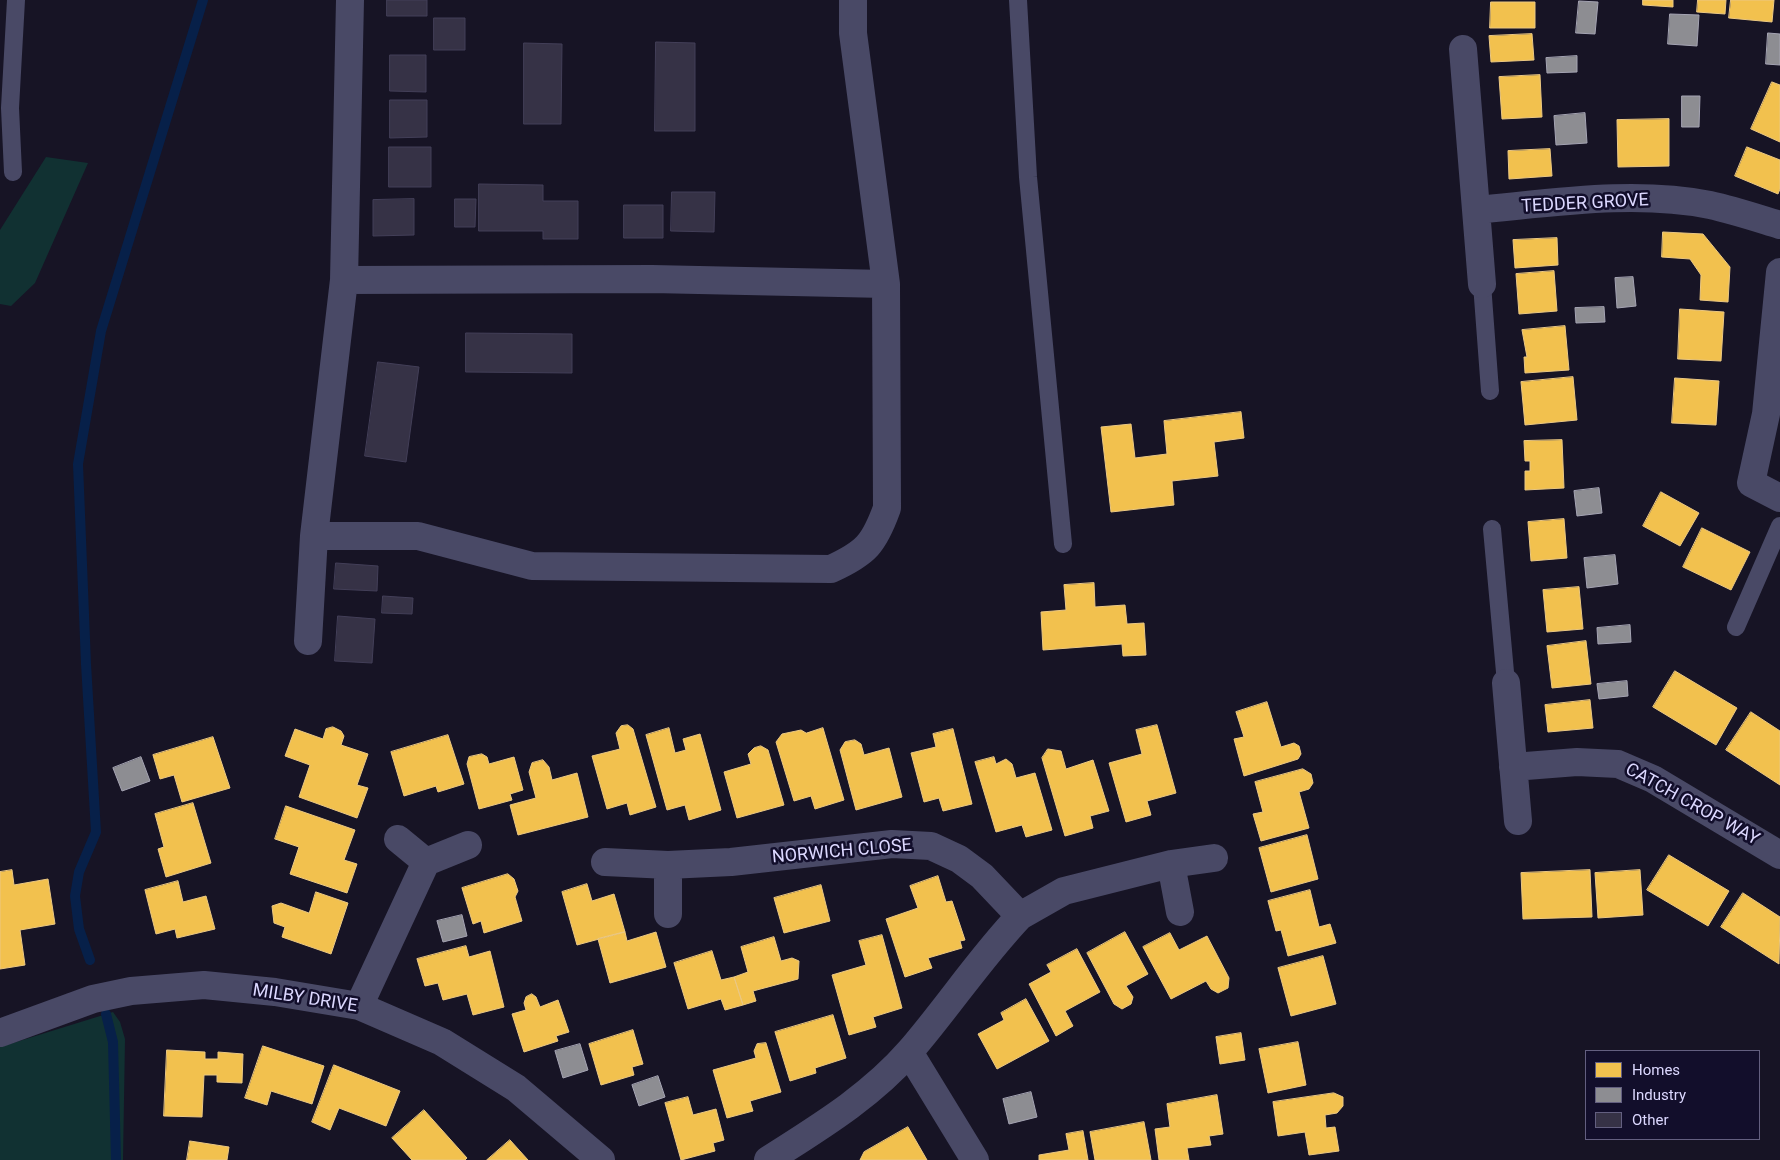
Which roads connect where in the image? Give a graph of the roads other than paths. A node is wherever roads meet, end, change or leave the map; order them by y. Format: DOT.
graph roads {
  1 [pos="16,0"];
  2 [pos="350,0"];
  3 [pos="853,0"];
  4 [pos="1018,0"];
  5 [pos="1463,49"];
  6 [pos="13,172"];
  7 [pos="1476,210"];
  8 [pos="1780,224"];
  9 [pos="1780,272"];
  10 [pos="344,280"];
  11 [pos="886,284"];
  12 [pos="1482,284"];
  13 [pos="1490,391"];
  14 [pos="1780,498"];
  15 [pos="1780,526"];
  16 [pos="1492,529"];
  17 [pos="314,536"];
  18 [pos="1063,544"];
  19 [pos="1736,627"];
  20 [pos="308,641"];
  21 [pos="1506,684"];
  22 [pos="1513,767"];
  23 [pos="1518,821"];
  24 [pos="398,839"];
  25 [pos="468,846"];
  26 [pos="1780,855"];
  27 [pos="1214,858"];
  28 [pos="426,862"];
  29 [pos="605,862"];
  30 [pos="1171,864"];
  31 [pos="668,865"];
  32 [pos="1180,912"];
  33 [pos="668,914"];
  34 [pos="1020,916"];
  35 [pos="359,1006"];
  36 [pos="0,1033"];
  37 [pos="909,1052"];
  38 [pos="601,1160"];
  39 [pos="768,1160"];
  40 [pos="975,1160"];
  1 -- 6 [label="lane"];
  2 -- 10 [label="street"];
  3 -- 11 [label="street"];
  4 -- 18 [label="lane"];
  5 -- 7 [label="street"];
  7 -- 8 [label="street, TEDDER GROVE"];
  7 -- 12 [label="street"];
  9 -- 14 [label="street"];
  10 -- 11 [label="street"];
  10 -- 17 [label="street"];
  11 -- 17 [label="street"];
  12 -- 13 [label="lane"];
  15 -- 19 [label="lane"];
  16 -- 21 [label="lane"];
  17 -- 20 [label="street"];
  21 -- 22 [label="street"];
  22 -- 23 [label="street"];
  22 -- 26 [label="street, CATCH CROP WAY"];
  24 -- 28 [label="street"];
  25 -- 28 [label="street"];
  27 -- 30 [label="street"];
  28 -- 35 [label="street"];
  29 -- 31 [label="street, NORWICH CLOSE"];
  30 -- 32 [label="street"];
  30 -- 34 [label="street"];
  31 -- 33 [label="street"];
  31 -- 34 [label="street, NORWICH CLOSE"];
  34 -- 37 [label="street"];
  35 -- 36 [label="street, MILBY DRIVE"];
  35 -- 38 [label="street, MILBY DRIVE"];
  37 -- 39 [label="street"];
  37 -- 40 [label="street"];
}
